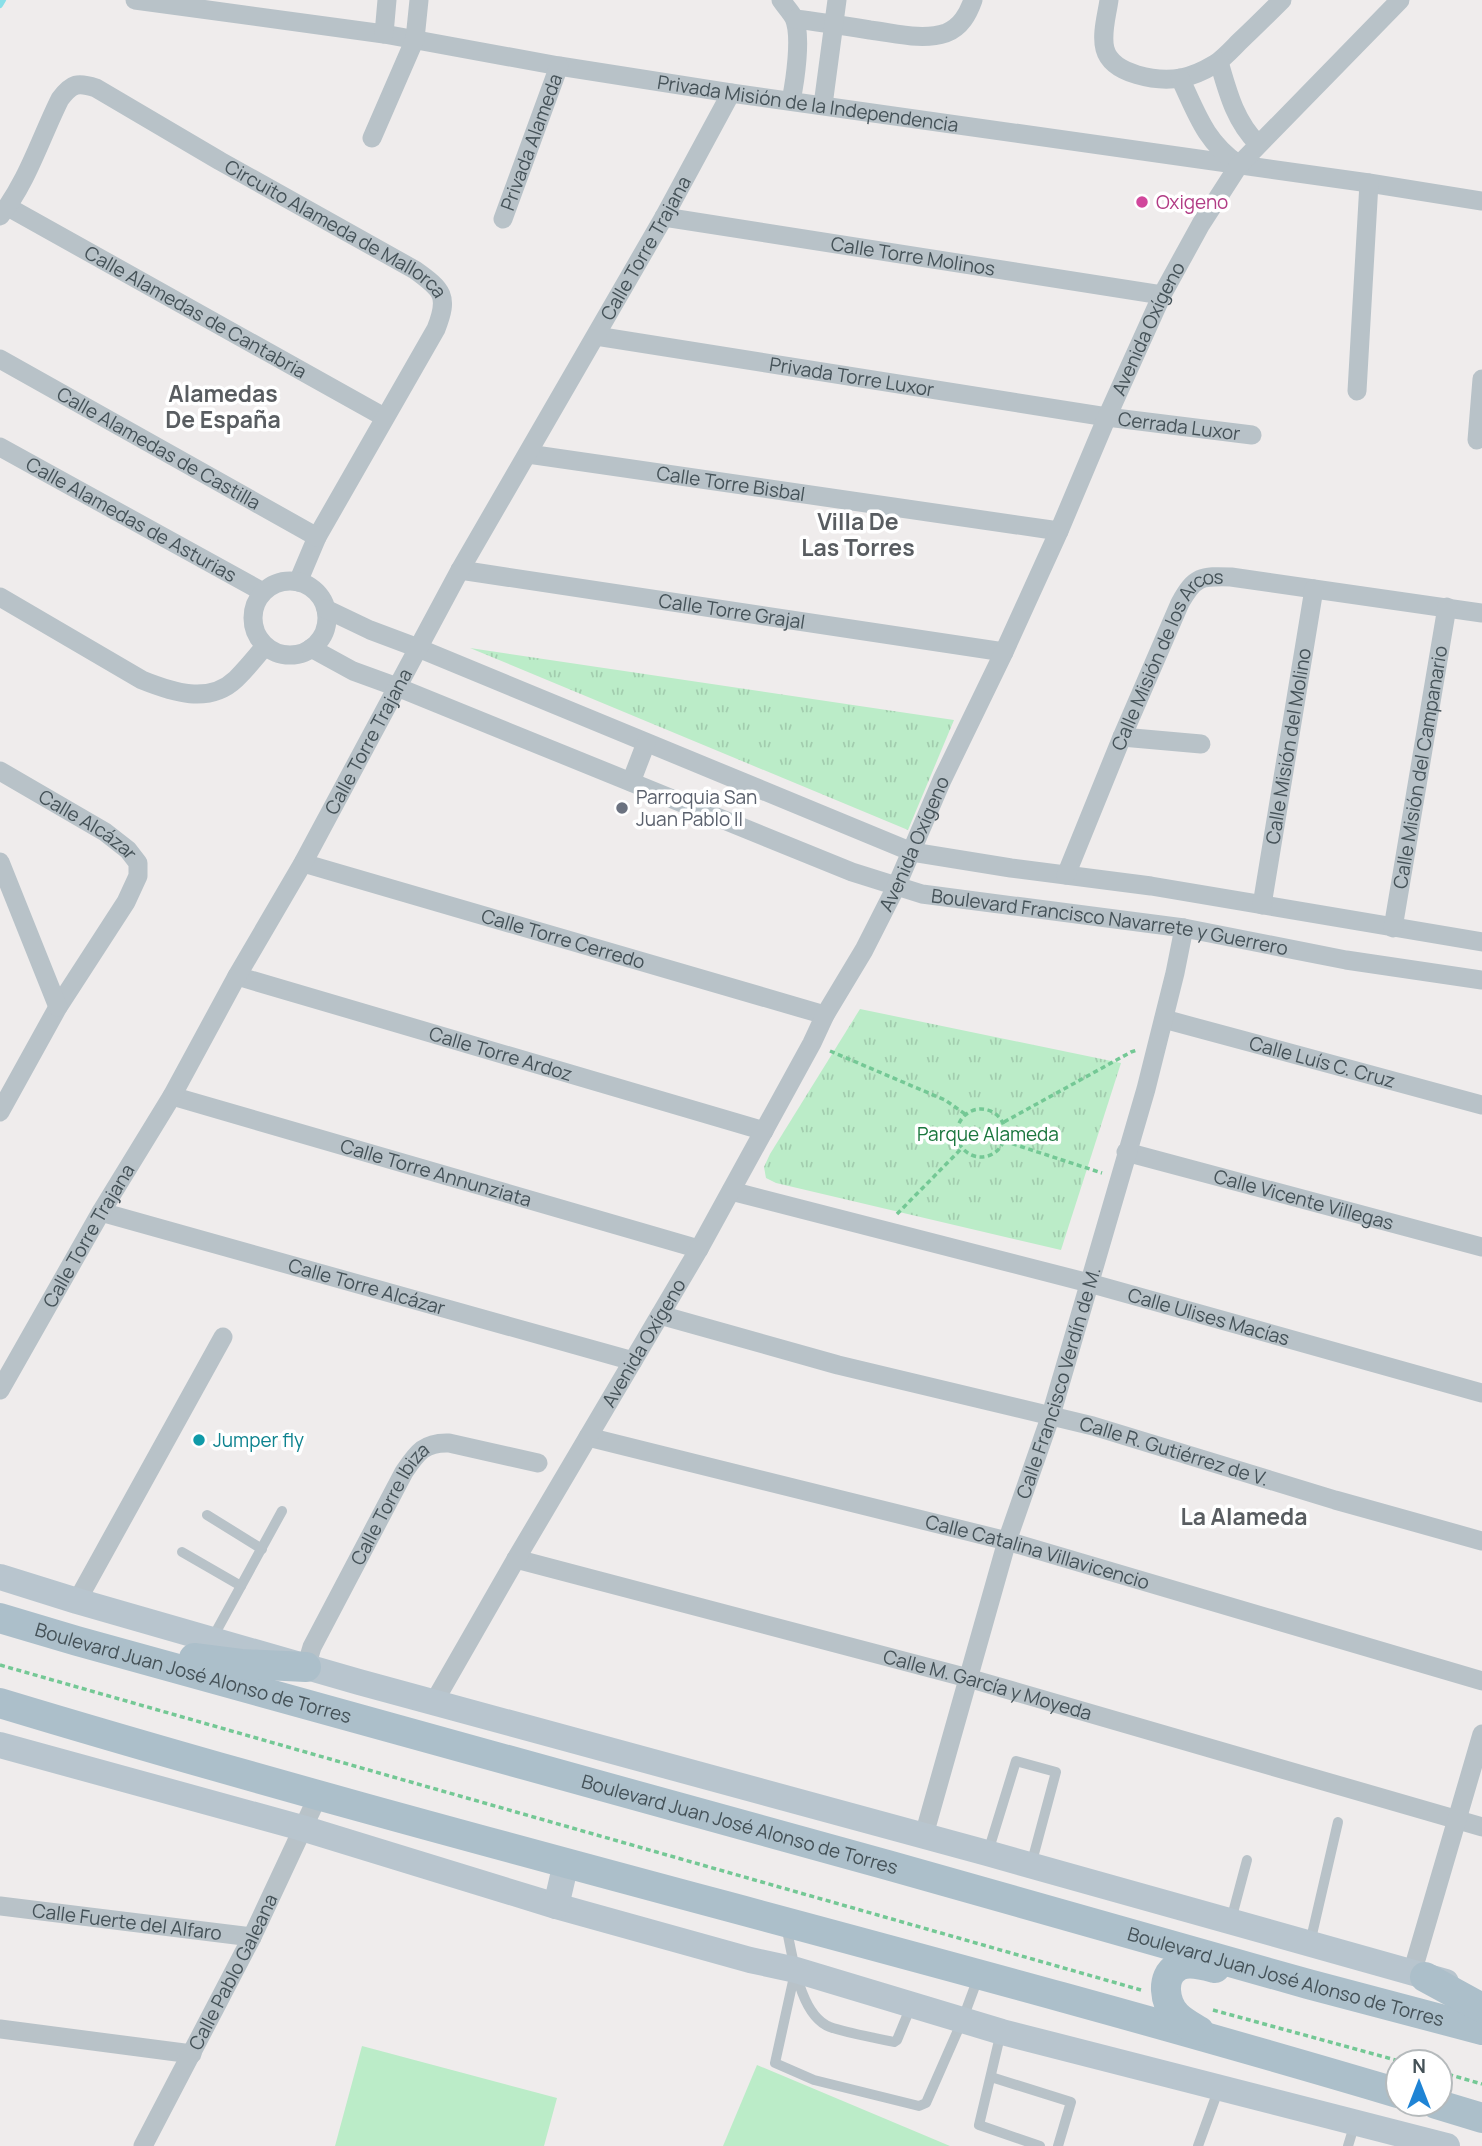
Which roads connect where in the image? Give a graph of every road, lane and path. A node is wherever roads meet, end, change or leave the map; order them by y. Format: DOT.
graph roads {
  1 [pos="135,0"];
  2 [pos="387,0"];
  3 [pos="419,0"];
  4 [pos="781,0"];
  5 [pos="837,0"];
  6 [pos="972,0"];
  7 [pos="1109,0"];
  8 [pos="1282,0"];
  9 [pos="1401,0"];
  10 [pos="794,19"];
  11 [pos="833,24"];
  12 [pos="384,34"];
  13 [pos="415,39"];
  14 [pos="1219,62"];
  15 [pos="559,66"];
  16 [pos="1180,78"];
  17 [pos="732,93"];
  18 [pos="791,101"];
  19 [pos="823,106"];
  20 [pos="372,138"];
  21 [pos="1258,144"];
  22 [pos="1239,165"];
  23 [pos="1369,183"];
  24 [pos="1482,201"];
  25 [pos="4,211"];
  26 [pos="664,217"];
  27 [pos="503,219"];
  28 [pos="1162,295"];
  29 [pos="596,336"];
  30 [pos="0,359"];
  31 [pos="1482,380"];
  32 [pos="1357,391"];
  33 [pos="384,417"];
  34 [pos="1107,417"];
  35 [pos="1252,435"];
  36 [pos="1477,440"];
  37 [pos="0,447"];
  38 [pos="528,454"];
  39 [pos="1059,531"];
  40 [pos="317,537"];
  41 [pos="460,570"];
  42 [pos="298,582"];
  43 [pos="1314,589"];
  44 [pos="263,592"];
  45 [pos="0,597"];
  46 [pos="1447,607"];
  47 [pos="326,609"];
  48 [pos="1482,613"];
  49 [pos="265,646"];
  50 [pos="311,648"];
  51 [pos="418,648"];
  52 [pos="1004,652"];
  53 [pos="397,687"];
  54 [pos="1122,737"];
  55 [pos="646,743"];
  56 [pos="1201,744"];
  57 [pos="0,771"];
  58 [pos="631,782"];
  59 [pos="912,852"];
  60 [pos="0,862"];
  61 [pos="303,863"];
  62 [pos="1066,875"];
  63 [pos="896,887"];
  64 [pos="1262,905"];
  65 [pos="1184,928"];
  66 [pos="1393,928"];
  67 [pos="1482,942"];
  68 [pos="237,976"];
  69 [pos="1482,980"];
  70 [pos="58,1007"];
  71 [pos="825,1015"];
  72 [pos="1164,1019"];
  73 [pos="812,1043"];
  74 [pos="1156,1049"];
  75 [pos="7,1087"];
  76 [pos="172,1096"];
  77 [pos="1482,1105"];
  78 [pos="0,1112"];
  79 [pos="965,1114"];
  80 [pos="1004,1122"];
  81 [pos="764,1131"];
  82 [pos="1004,1141"];
  83 [pos="962,1149"];
  84 [pos="1126,1152"];
  85 [pos="1119,1178"];
  86 [pos="731,1191"];
  87 [pos="101,1212"];
  88 [pos="881,1230"];
  89 [pos="1482,1247"];
  90 [pos="699,1249"];
  91 [pos="1089,1283"];
  92 [pos="660,1315"];
  93 [pos="223,1337"];
  94 [pos="633,1360"];
  95 [pos="0,1390"];
  96 [pos="1482,1393"];
  97 [pos="1051,1415"];
  98 [pos="588,1437"];
  99 [pos="538,1463"];
  100 [pos="282,1511"];
  101 [pos="206,1514"];
  102 [pos="1007,1541"];
  103 [pos="1482,1541"];
  104 [pos="262,1549"];
  105 [pos="182,1552"];
  106 [pos="516,1559"];
  107 [pos="0,1577"];
  108 [pos="242,1586"];
  109 [pos="77,1601"];
  110 [pos="0,1618"];
  111 [pos="212,1640"];
  112 [pos="77,1641"];
  113 [pos="0,1665"];
  114 [pos="306,1667"];
  115 [pos="968,1678"];
  116 [pos="1482,1681"];
  117 [pos="434,1702"];
  118 [pos="0,1703"];
  119 [pos="1482,1734"];
  120 [pos="0,1745"];
  121 [pos="318,1796"];
  122 [pos="1457,1819"];
  123 [pos="406,1820"];
  124 [pos="1338,1822"];
  125 [pos="1482,1827"];
  126 [pos="302,1828"];
  127 [pos="924,1835"];
  128 [pos="987,1853"];
  129 [pos="397,1857"];
  130 [pos="1247,1860"];
  131 [pos="566,1863"];
  132 [pos="1031,1865"];
  133 [pos="0,1906"];
  134 [pos="556,1906"];
  135 [pos="785,1921"];
  136 [pos="1231,1922"];
  137 [pos="252,1937"];
  138 [pos="1310,1944"];
  139 [pos="796,1970"];
  140 [pos="979,1974"];
  141 [pos="1419,1975"];
  142 [pos="1308,1984"];
  143 [pos="1482,1992"];
  144 [pos="1166,1997"];
  145 [pos="911,2006"];
  146 [pos="1205,2007"];
  147 [pos="1482,2008"];
  148 [pos="962,2021"];
  149 [pos="0,2029"];
  150 [pos="1482,2030"];
  151 [pos="1002,2032"];
  152 [pos="1209,2037"];
  153 [pos="192,2054"];
  154 [pos="1384,2057"];
  155 [pos="1454,2076"];
  156 [pos="991,2077"];
  157 [pos="1482,2084"];
  158 [pos="1219,2088"];
  159 [pos="1384,2089"];
  160 [pos="1454,2109"];
  161 [pos="1482,2118"];
  162 [pos="1352,2134"];
  163 [pos="143,2146"];
  164 [pos="1040,2146"];
  165 [pos="1058,2146"];
  166 [pos="1198,2146"];
  167 [pos="1447,2146"];
  1 -- 12 [label="street, Privada Misión de la Independencia"];
  2 -- 12 [label="street"];
  3 -- 13 [label="street"];
  4 -- 10 [label="street"];
  5 -- 11 [label="street"];
  6 -- 11 [label="street"];
  7 -- 16 [label="street"];
  8 -- 14 [label="street"];
  9 -- 21 [label="street, Avenida Oxígeno"];
  10 -- 11 [label="street"];
  10 -- 18 [label="street"];
  11 -- 19 [label="street"];
  12 -- 13 [label="street, Privada Misión de la Independencia"];
  13 -- 15 [label="street, Privada Misión de la Independencia"];
  13 -- 20 [label="street"];
  14 -- 16 [label="street"];
  14 -- 21 [label="street"];
  15 -- 17 [label="street, Privada Misión de la Independencia"];
  15 -- 27 [label="street, Privada Alameda"];
  16 -- 22 [label="street"];
  17 -- 18 [label="street, Privada Misión de la Independencia"];
  17 -- 26 [label="street, Calle Torre Trajana"];
  18 -- 19 [label="street, Privada Misión de la Independencia"];
  19 -- 22 [label="street, Privada Misión de la Independencia"];
  21 -- 22 [label="street, Avenida Oxígeno"];
  22 -- 23 [label="street, Privada Misión de la Independencia"];
  22 -- 28 [label="street, Avenida Oxígeno"];
  23 -- 24 [label="street, Privada Misión de la Independencia"];
  23 -- 32 [label="street"];
  25 -- 33 [label="street, Calle Alamedas de Cantabria"];
  25 -- 33 [label="street, Circuito Alameda de Mallorca"];
  26 -- 28 [label="street, Calle Torre Molinos"];
  26 -- 29 [label="street, Calle Torre Trajana"];
  28 -- 34 [label="street, Avenida Oxígeno"];
  29 -- 34 [label="street, Privada Torre Luxor"];
  29 -- 38 [label="street, Calle Torre Trajana"];
  30 -- 40 [label="street, Calle Alamedas de Castilla"];
  31 -- 36 [label="street"];
  33 -- 40 [label="street, Circuito Alameda de Mallorca"];
  34 -- 35 [label="street, Cerrada Luxor"];
  34 -- 39 [label="street, Avenida Oxígeno"];
  37 -- 44 [label="street, Calle Alamedas de Asturias"];
  38 -- 39 [label="street, Calle Torre Bisbal"];
  38 -- 41 [label="street, Calle Torre Trajana"];
  39 -- 52 [label="street, Avenida Oxígeno"];
  40 -- 42 [label="street, Circuito Alameda de Mallorca"];
  41 -- 51 [label="street, Calle Torre Trajana"];
  41 -- 52 [label="street, Calle Torre Grajal"];
  42 -- 44 [label="street"];
  42 -- 47 [label="street"];
  43 -- 46 [label="street, Calle Misión de los Arcos"];
  43 -- 54 [label="street, Calle Misión de los Arcos"];
  43 -- 64 [label="street, Calle Misión del Molino"];
  44 -- 49 [label="street"];
  45 -- 49 [label="street"];
  46 -- 48 [label="street, Calle Misión de los Arcos"];
  46 -- 66 [label="street, Calle Misión del Campanario"];
  47 -- 50 [label="street"];
  47 -- 51 [label="street"];
  49 -- 50 [label="street"];
  50 -- 53 [label="street"];
  51 -- 53 [label="street, Calle Torre Trajana"];
  51 -- 55 [label="street, Boulevard Francisco Navarrete y Guerrero"];
  52 -- 59 [label="street, Avenida Oxígeno"];
  53 -- 58 [label="street, Boulevard Francisco Navarrete y Guerrero"];
  53 -- 61 [label="street, Calle Torre Trajana"];
  54 -- 56 [label="street"];
  54 -- 62 [label="street, Calle Misión de los Arcos"];
  55 -- 58 [label="street"];
  55 -- 59 [label="street, Boulevard Francisco Navarrete y Guerrero"];
  57 -- 70 [label="street, Calle Alcázar"];
  58 -- 63 [label="street, Boulevard Francisco Navarrete y Guerrero"];
  59 -- 62 [label="street, Boulevard Francisco Navarrete y Guerrero"];
  59 -- 63 [label="street, Avenida Oxígeno"];
  60 -- 70 [label="street"];
  61 -- 68 [label="street, Calle Torre Trajana"];
  61 -- 71 [label="street, Calle Torre Cerredo"];
  62 -- 64 [label="street, Boulevard Francisco Navarrete y Guerrero"];
  63 -- 65 [label="street, Boulevard Francisco Navarrete y Guerrero"];
  63 -- 71 [label="street, Avenida Oxígeno"];
  64 -- 66 [label="street, Boulevard Francisco Navarrete y Guerrero"];
  65 -- 69 [label="street, Boulevard Francisco Navarrete y Guerrero"];
  65 -- 72 [label="street, Calle Francisco Verdín de M."];
  66 -- 67 [label="street, Boulevard Francisco Navarrete y Guerrero"];
  68 -- 76 [label="street, Calle Torre Trajana"];
  68 -- 81 [label="street, Calle Torre Ardoz"];
  70 -- 75 [label="street, Calle Alcázar"];
  71 -- 73 [label="street, Avenida Oxígeno"];
  72 -- 74 [label="street, Calle Francisco Verdín de M."];
  72 -- 77 [label="street, Calle Luís C. Cruz"];
  73 -- 79 [label="path"];
  73 -- 81 [label="street, Avenida Oxígeno"];
  74 -- 80 [label="path"];
  74 -- 84 [label="street, Calle Francisco Verdín de M."];
  75 -- 78 [label="street, Calle Alcázar"];
  76 -- 87 [label="street, Calle Torre Trajana"];
  76 -- 90 [label="street, Calle Torre Annunziata"];
  79 -- 80 [label="path"];
  79 -- 83 [label="path"];
  80 -- 82 [label="path"];
  81 -- 86 [label="street, Avenida Oxígeno"];
  82 -- 83 [label="path"];
  82 -- 85 [label="path"];
  83 -- 88 [label="path"];
  84 -- 85 [label="street, Calle Francisco Verdín de M."];
  84 -- 89 [label="street, Calle Vicente Villegas"];
  85 -- 91 [label="street, Calle Francisco Verdín de M."];
  86 -- 88 [label="street, Calle Ulises Macías"];
  86 -- 90 [label="street, Avenida Oxígeno"];
  87 -- 94 [label="street, Calle Torre Alcázar"];
  87 -- 95 [label="street, Calle Torre Trajana"];
  88 -- 91 [label="street, Calle Ulises Macías"];
  90 -- 92 [label="street, Avenida Oxígeno"];
  91 -- 96 [label="street, Calle Ulises Macías"];
  91 -- 97 [label="street, Calle Francisco Verdín de M."];
  92 -- 94 [label="street, Avenida Oxígeno"];
  92 -- 97 [label="street, Calle R. Gutiérrez de V."];
  93 -- 109 [label="street"];
  94 -- 98 [label="street, Avenida Oxígeno"];
  97 -- 102 [label="street, Calle Francisco Verdín de M."];
  97 -- 103 [label="street, Calle R. Gutiérrez de V."];
  98 -- 102 [label="street, Calle Catalina Villavicencio"];
  98 -- 106 [label="street, Avenida Oxígeno"];
  99 -- 114 [label="street, Calle Torre Ibiza"];
  100 -- 104 [label="lane"];
  101 -- 104 [label="lane"];
  102 -- 115 [label="street, Calle Francisco Verdín de M."];
  102 -- 116 [label="street, Calle Catalina Villavicencio"];
  104 -- 108 [label="lane"];
  105 -- 108 [label="lane"];
  106 -- 115 [label="street, Calle M. García y Moyeda"];
  106 -- 117 [label="street, Avenida Oxígeno"];
  107 -- 109 [label="street"];
  108 -- 111 [label="lane"];
  109 -- 111 [label="street"];
  110 -- 112 [label="main road, Boulevard Juan José Alonso de Torres"];
  111 -- 114 [label="street"];
  112 -- 114 [label="main road"];
  112 -- 142 [label="main road, Boulevard Juan José Alonso de Torres"];
  113 -- 144 [label="path"];
  114 -- 117 [label="street"];
  115 -- 122 [label="street, Calle M. García y Moyeda"];
  115 -- 127 [label="street, Calle Francisco Verdín de M."];
  117 -- 127 [label="street"];
  118 -- 121 [label="main road"];
  119 -- 122 [label="street"];
  120 -- 126 [label="street"];
  121 -- 123 [label="main road"];
  121 -- 126 [label="street, Calle Pablo Galeana"];
  122 -- 125 [label="street, Calle M. García y Moyeda"];
  122 -- 141 [label="street"];
  123 -- 129 [label="street"];
  123 -- 131 [label="main road"];
  124 -- 138 [label="lane"];
  126 -- 129 [label="street"];
  126 -- 137 [label="street, Calle Pablo Galeana"];
  127 -- 128 [label="street"];
  128 -- 132 [label="street"];
  128 -- 132 [label="lane"];
  129 -- 134 [label="street"];
  130 -- 136 [label="lane"];
  131 -- 134 [label="street"];
  131 -- 135 [label="main road"];
  132 -- 136 [label="street"];
  133 -- 137 [label="street, Calle Fuerte del Alfaro"];
  134 -- 139 [label="street"];
  135 -- 139 [label="lane"];
  135 -- 140 [label="main road"];
  136 -- 138 [label="street"];
  137 -- 153 [label="street, Calle Pablo Galeana"];
  138 -- 141 [label="street"];
  139 -- 145 [label="street"];
  139 -- 145 [label="lane"];
  139 -- 148 [label="lane"];
  140 -- 148 [label="lane"];
  140 -- 152 [label="main road"];
  141 -- 143 [label="street"];
  141 -- 147 [label="main road"];
  142 -- 144 [label="main road"];
  142 -- 150 [label="main road, Boulevard Juan José Alonso de Torres"];
  144 -- 152 [label="main road"];
  145 -- 148 [label="street"];
  146 -- 154 [label="path"];
  148 -- 151 [label="street"];
  149 -- 153 [label="street"];
  151 -- 156 [label="lane"];
  151 -- 158 [label="street"];
  152 -- 159 [label="main road"];
  153 -- 163 [label="street, Calle Pablo Galeana"];
  155 -- 157 [label="path"];
  156 -- 164 [label="lane"];
  156 -- 165 [label="lane"];
  158 -- 162 [label="street"];
  158 -- 166 [label="lane"];
  160 -- 161 [label="main road"];
  162 -- 167 [label="street"];
}
